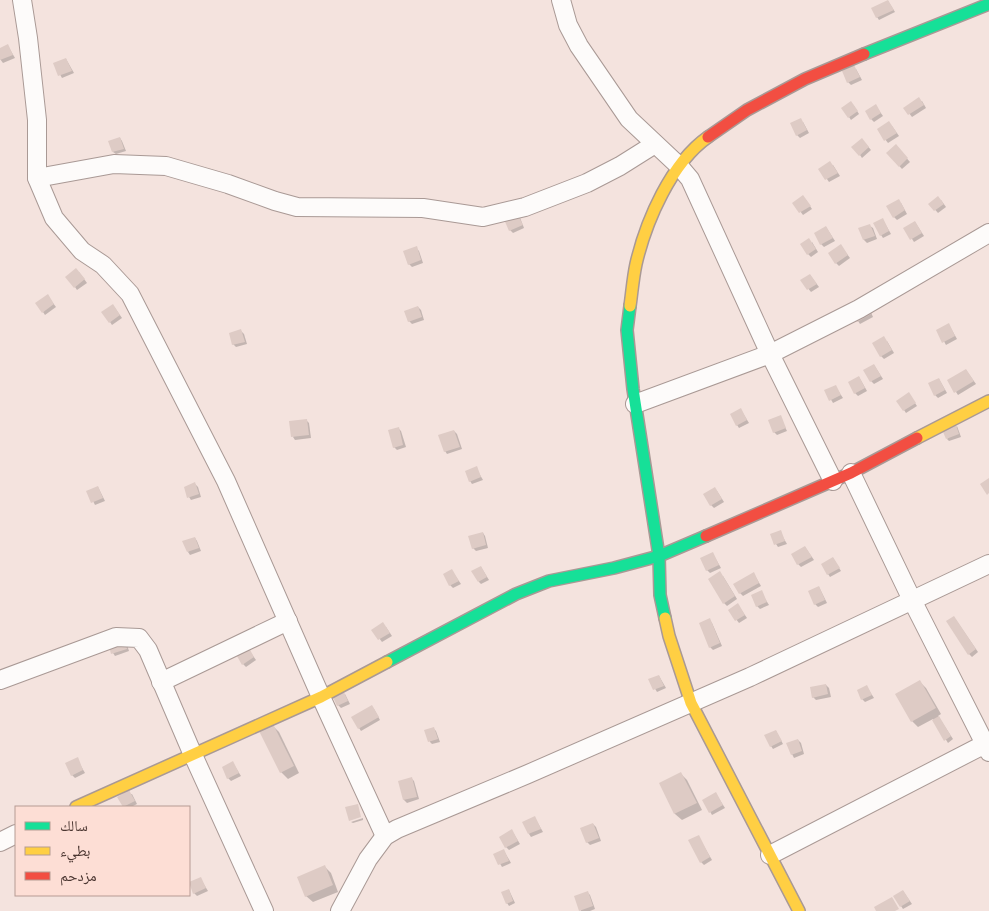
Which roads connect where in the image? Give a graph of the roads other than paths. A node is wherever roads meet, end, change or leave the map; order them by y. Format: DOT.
graph roads {
  1 [pos="22,0"];
  2 [pos="561,0"];
  3 [pos="989,4"];
  4 [pos="655,144"];
  5 [pos="679,166"];
  6 [pos="37,178"];
  7 [pos="989,234"];
  8 [pos="770,354"];
  9 [pos="989,401"];
  10 [pos="635,404"];
  11 [pos="851,473"];
  12 [pos="832,481"];
  13 [pos="659,556"];
  14 [pos="989,564"];
  15 [pos="912,600"];
  16 [pos="288,621"];
  17 [pos="0,680"];
  18 [pos="161,682"];
  19 [pos="321,697"];
  20 [pos="691,703"];
  21 [pos="988,746"];
  22 [pos="193,755"];
  23 [pos="78,806"];
  24 [pos="15,834"];
  25 [pos="385,836"];
  26 [pos="0,842"];
  27 [pos="770,855"];
  28 [pos="264,911"];
  29 [pos="340,911"];
  30 [pos="799,911"];
  1 -- 6 [label="street"];
  2 -- 4 [label="street"];
  3 -- 5 [label="street"];
  4 -- 5 [label="street"];
  4 -- 6 [label="street"];
  5 -- 8 [label="street"];
  5 -- 10 [label="street"];
  6 -- 16 [label="street"];
  7 -- 8 [label="street"];
  8 -- 10 [label="street"];
  8 -- 12 [label="street"];
  9 -- 11 [label="street"];
  10 -- 13 [label="street"];
  11 -- 12 [label="street"];
  11 -- 15 [label="street"];
  12 -- 13 [label="street"];
  13 -- 19 [label="street"];
  13 -- 20 [label="street"];
  14 -- 15 [label="street"];
  15 -- 20 [label="street"];
  15 -- 21 [label="street"];
  16 -- 18 [label="street"];
  16 -- 19 [label="street"];
  17 -- 18 [label="street"];
  18 -- 22 [label="street"];
  19 -- 22 [label="street"];
  19 -- 25 [label="street"];
  20 -- 25 [label="street"];
  20 -- 27 [label="street"];
  21 -- 27 [label="street"];
  22 -- 23 [label="street"];
  22 -- 28 [label="street"];
  24 -- 26 [label="street"];
  25 -- 29 [label="street"];
  27 -- 30 [label="street"];
}
